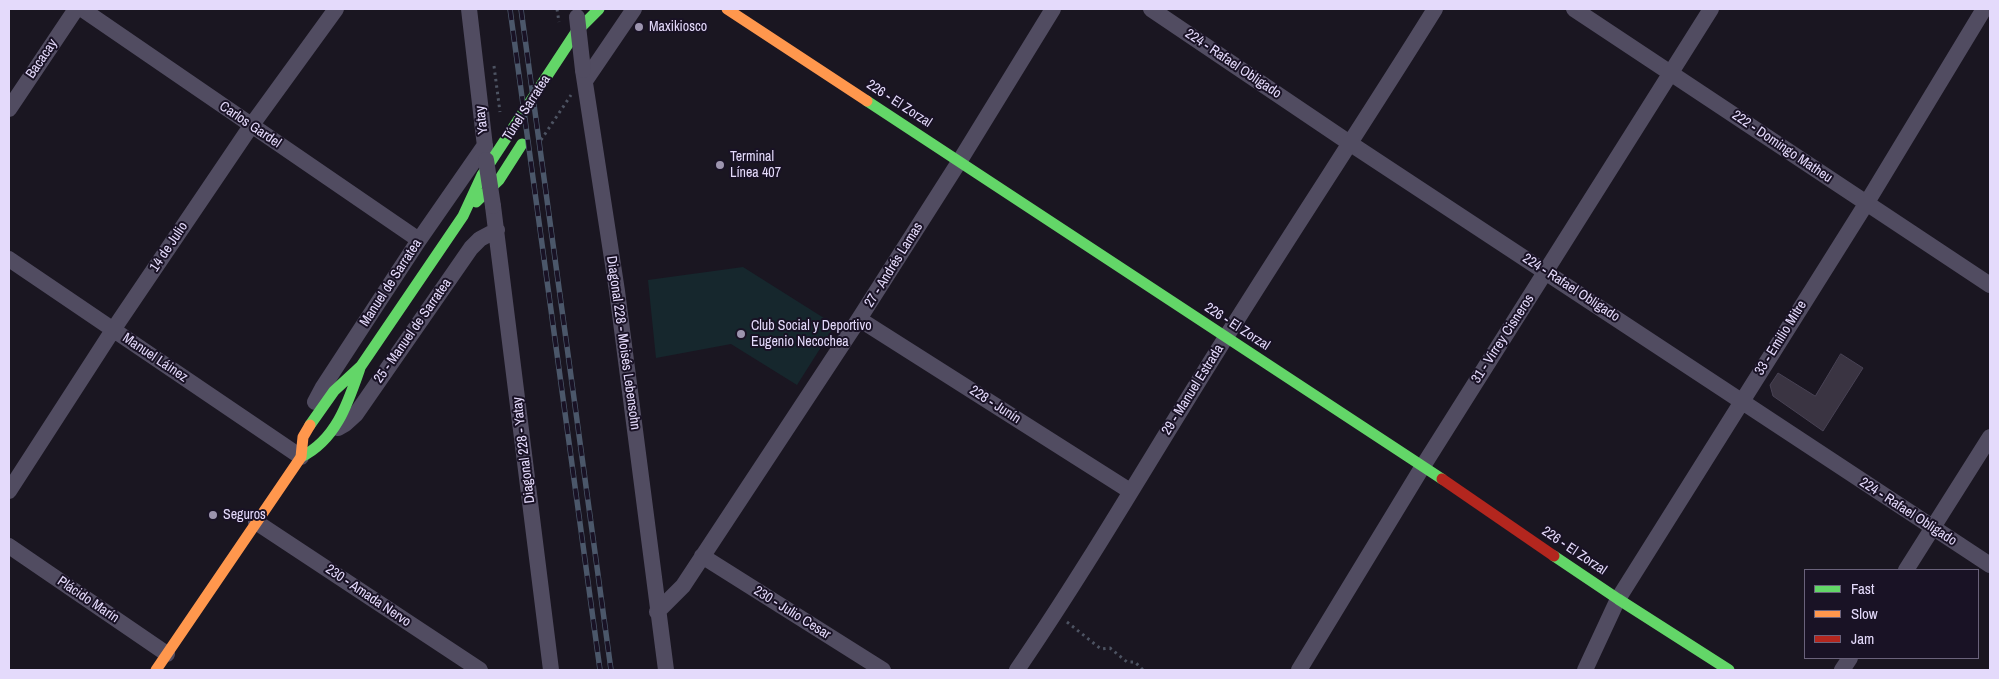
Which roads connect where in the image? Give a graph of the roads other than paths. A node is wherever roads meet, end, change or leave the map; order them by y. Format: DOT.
graph roads {
  1 [pos="76,9"];
  2 [pos="82,9"];
  3 [pos="336,9"];
  4 [pos="469,9"];
  5 [pos="599,9"];
  6 [pos="606,9"];
  7 [pos="634,9"];
  8 [pos="728,9"];
  9 [pos="1053,9"];
  10 [pos="1152,9"];
  11 [pos="1435,9"];
  12 [pos="1574,9"];
  13 [pos="1711,9"];
  14 [pos="1984,9"];
  15 [pos="578,12"];
  16 [pos="580,72"];
  17 [pos="1670,73"];
  18 [pos="9,109"];
  19 [pos="251,126"];
  20 [pos="530,131"];
  21 [pos="1351,144"];
  22 [pos="486,153"];
  23 [pos="959,162"];
  24 [pos="1866,204"];
  25 [pos="463,216"];
  26 [pos="498,230"];
  27 [pos="419,240"];
  28 [pos="9,259"];
  29 [pos="1546,271"];
  30 [pos="1990,285"];
  31 [pos="860,319"];
  32 [pos="113,330"];
  33 [pos="1226,338"];
  34 [pos="361,366"];
  35 [pos="1741,400"];
  36 [pos="309,427"];
  37 [pos="330,432"];
  38 [pos="1990,437"];
  39 [pos="301,457"];
  40 [pos="1423,466"];
  41 [pos="9,491"];
  42 [pos="1130,491"];
  43 [pos="256,522"];
  44 [pos="1932,528"];
  45 [pos="9,546"];
  46 [pos="702,556"];
  47 [pos="1990,565"];
  48 [pos="1907,569"];
  49 [pos="1618,598"];
  50 [pos="657,612"];
  51 [pos="167,654"];
  52 [pos="1849,659"];
  53 [pos="156,670"];
  54 [pos="480,670"];
  55 [pos="551,670"];
  56 [pos="666,670"];
  57 [pos="882,670"];
  58 [pos="1017,670"];
  59 [pos="1299,670"];
  60 [pos="1585,670"];
  61 [pos="1729,670"];
  62 [pos="1842,670"];
  1 -- 18 [label="street, Bacacay"];
  2 -- 19 [label="street, Carlos Gardel"];
  3 -- 19 [label="street, 14 de Julio"];
  4 -- 22 [label="street, Yatay"];
  5 -- 25 [label="street, Túnel Sarratea"];
  6 -- 16 [label="street"];
  7 -- 16 [label="street"];
  8 -- 23 [label="street, 226 - El Zorzal"];
  9 -- 23 [label="street, 27 - Andrés Lamas"];
  10 -- 21 [label="street, 224 - Rafael Obligado"];
  11 -- 21 [label="street, 29 - Manuel Estrada"];
  12 -- 17 [label="street, 222 - Domingo Matheu"];
  13 -- 17 [label="street, 31 - Virrey Cisneros"];
  14 -- 24 [label="street, 33 - Emilio Mitre"];
  15 -- 16 [label="street, Diagonal 228 - Moisés Lebensohn, bridge"];
  16 -- 50 [label="street, Diagonal 228 - Moisés Lebensohn"];
  17 -- 24 [label="street, 222 - Domingo Matheu"];
  17 -- 29 [label="street, 31 - Virrey Cisneros"];
  19 -- 27 [label="street, Carlos Gardel"];
  19 -- 32 [label="street, 14 de Julio"];
  20 -- 25 [label="street, Túnel Sarratea"];
  21 -- 29 [label="street, 224 - Rafael Obligado"];
  21 -- 33 [label="street, 29 - Manuel Estrada"];
  22 -- 26 [label="street, Yatay, bridge"];
  22 -- 27 [label="street, Manuel de Sarratea"];
  23 -- 31 [label="street, 27 - Andrés Lamas"];
  23 -- 33 [label="street, 226 - El Zorzal"];
  24 -- 30 [label="street, 222 - Domingo Matheu"];
  24 -- 35 [label="street, 33 - Emilio Mitre"];
  25 -- 34 [label="street, Túnel Sarratea"];
  26 -- 37 [label="street, 25 - Manuel de Sarratea"];
  26 -- 55 [label="street, Diagonal 228 - Yatay"];
  27 -- 36 [label="street, Manuel de Sarratea"];
  28 -- 32 [label="street, Manuel Láinez"];
  29 -- 35 [label="street, 224 - Rafael Obligado"];
  29 -- 40 [label="street, 31 - Virrey Cisneros"];
  31 -- 42 [label="street, 228 - Junín"];
  31 -- 46 [label="street, 27 - Andrés Lamas"];
  32 -- 39 [label="street, Manuel Láinez"];
  32 -- 41 [label="street, 14 de Julio"];
  33 -- 40 [label="street, 226 - El Zorzal"];
  33 -- 42 [label="street, 29 - Manuel Estrada"];
  34 -- 36 [label="street, Manuel de Sarratea"];
  34 -- 37 [label="street, 25 - Manuel de Sarratea"];
  35 -- 44 [label="street, 224 - Rafael Obligado"];
  35 -- 49 [label="street, 33 - Emilio Mitre"];
  36 -- 39 [label="street, Manuel de Sarratea"];
  37 -- 39 [label="street, 25 - Manuel de Sarratea"];
  38 -- 44 [label="street"];
  39 -- 43 [label="street, Manuel de Sarratea"];
  40 -- 49 [label="street, 226 - El Zorzal"];
  40 -- 59 [label="street, 31 - Virrey Cisneros"];
  42 -- 58 [label="street, 29 - Manuel Estrada"];
  43 -- 51 [label="street, Manuel de Sarratea"];
  43 -- 54 [label="street, 230 - Amada Nervo"];
  44 -- 47 [label="street, 224 - Rafael Obligado"];
  44 -- 48 [label="street"];
  45 -- 51 [label="street, Plácido Marín"];
  46 -- 50 [label="street, 27 - Andrés Lamas"];
  46 -- 57 [label="street, 230 - Julio Cesar"];
  49 -- 60 [label="street, 33 - Emilio Mitre"];
  49 -- 61 [label="street, 226 - El Zorzal"];
  50 -- 56 [label="street, Diagonal 228 - Moisés Lebensohn"];
  51 -- 53 [label="street, Manuel de Sarratea"];
  52 -- 62 [label="street"];
}
